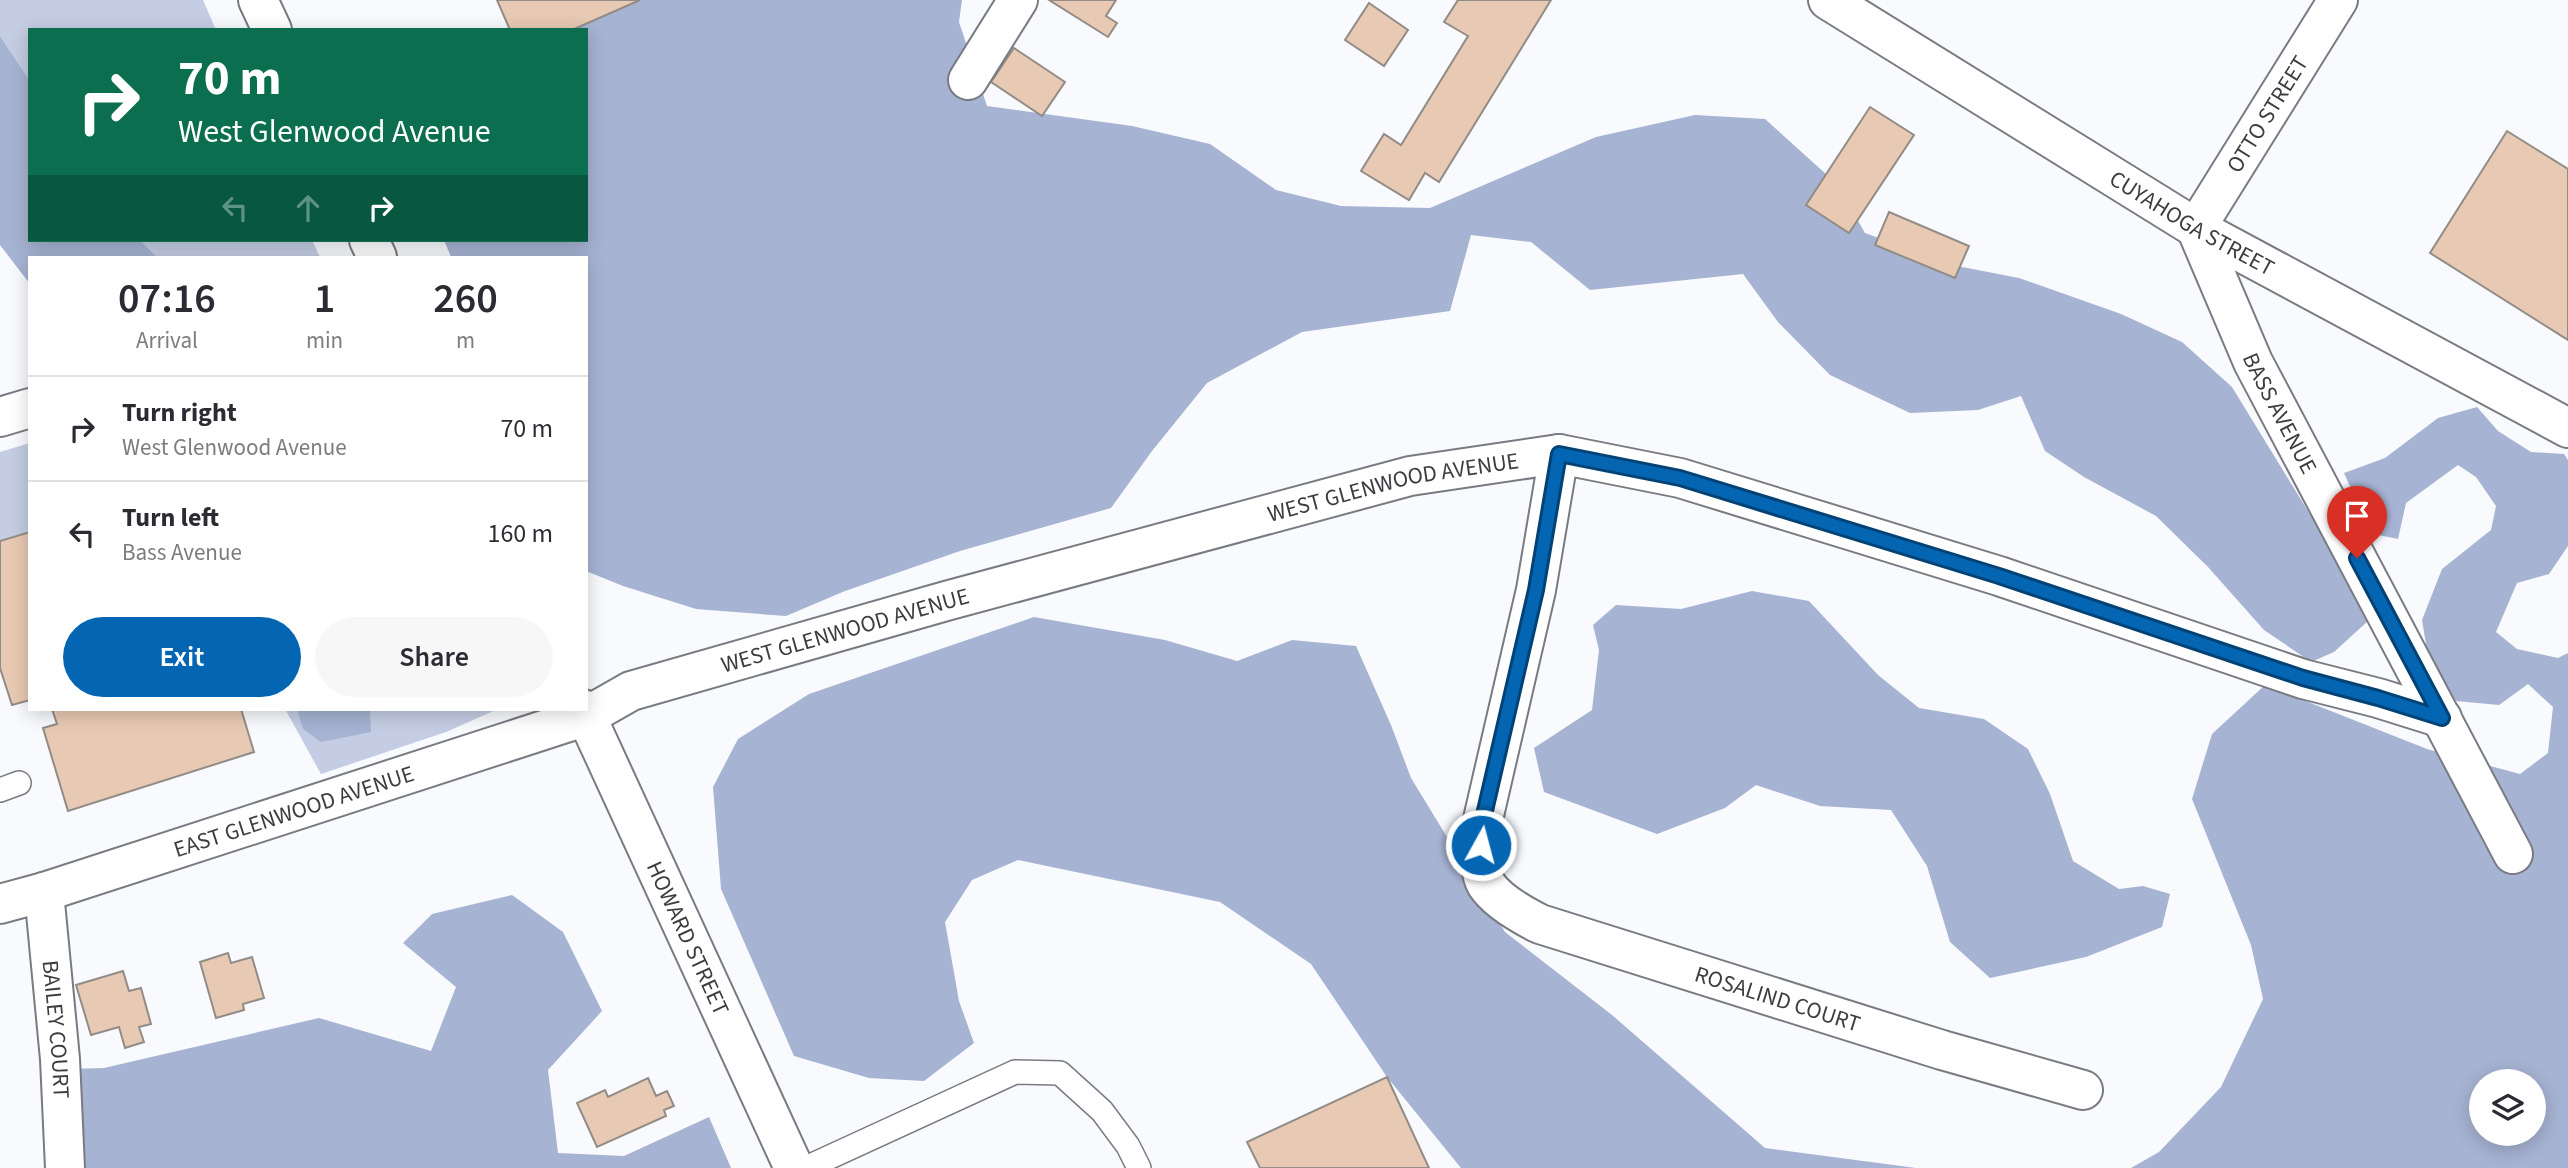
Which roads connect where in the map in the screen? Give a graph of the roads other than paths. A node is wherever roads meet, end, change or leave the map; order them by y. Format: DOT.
graph roads {
  1 [pos="258,0"];
  2 [pos="1018,0"];
  3 [pos="1828,0"];
  4 [pos="2338,0"];
  5 [pos="271,28"];
  6 [pos="968,80"];
  7 [pos="2196,228"];
  8 [pos="28,409"];
  9 [pos="0,417"];
  10 [pos="2568,428"];
  11 [pos="1559,454"];
  12 [pos="588,711"];
  13 [pos="585,712"];
  14 [pos="2442,718"];
  15 [pos="2513,854"];
  16 [pos="44,892"];
  17 [pos="0,904"];
  18 [pos="2083,1090"];
  19 [pos="65,1168"];
  20 [pos="794,1168"];
  21 [pos="806,1168"];
  22 [pos="1139,1168"];
  1 -- 5 [label="street"];
  2 -- 6 [label="street"];
  3 -- 7 [label="street, CUYAHOGA STREET"];
  4 -- 7 [label="street, OTTO STREET"];
  7 -- 10 [label="street, CUYAHOGA STREET"];
  7 -- 14 [label="street, BASS AVENUE"];
  8 -- 9 [label="street"];
  11 -- 12 [label="street, WEST GLENWOOD AVENUE"];
  11 -- 14 [label="street, WEST GLENWOOD AVENUE"];
  11 -- 18 [label="street, ROSALIND COURT"];
  13 -- 16 [label="street, EAST GLENWOOD AVENUE"];
  13 -- 20 [label="street, HOWARD STREET"];
  14 -- 15 [label="street, BASS AVENUE"];
  16 -- 17 [label="street, EAST GLENWOOD AVENUE"];
  16 -- 19 [label="street, BAILEY COURT"];
  21 -- 22 [label="lane"];
}
